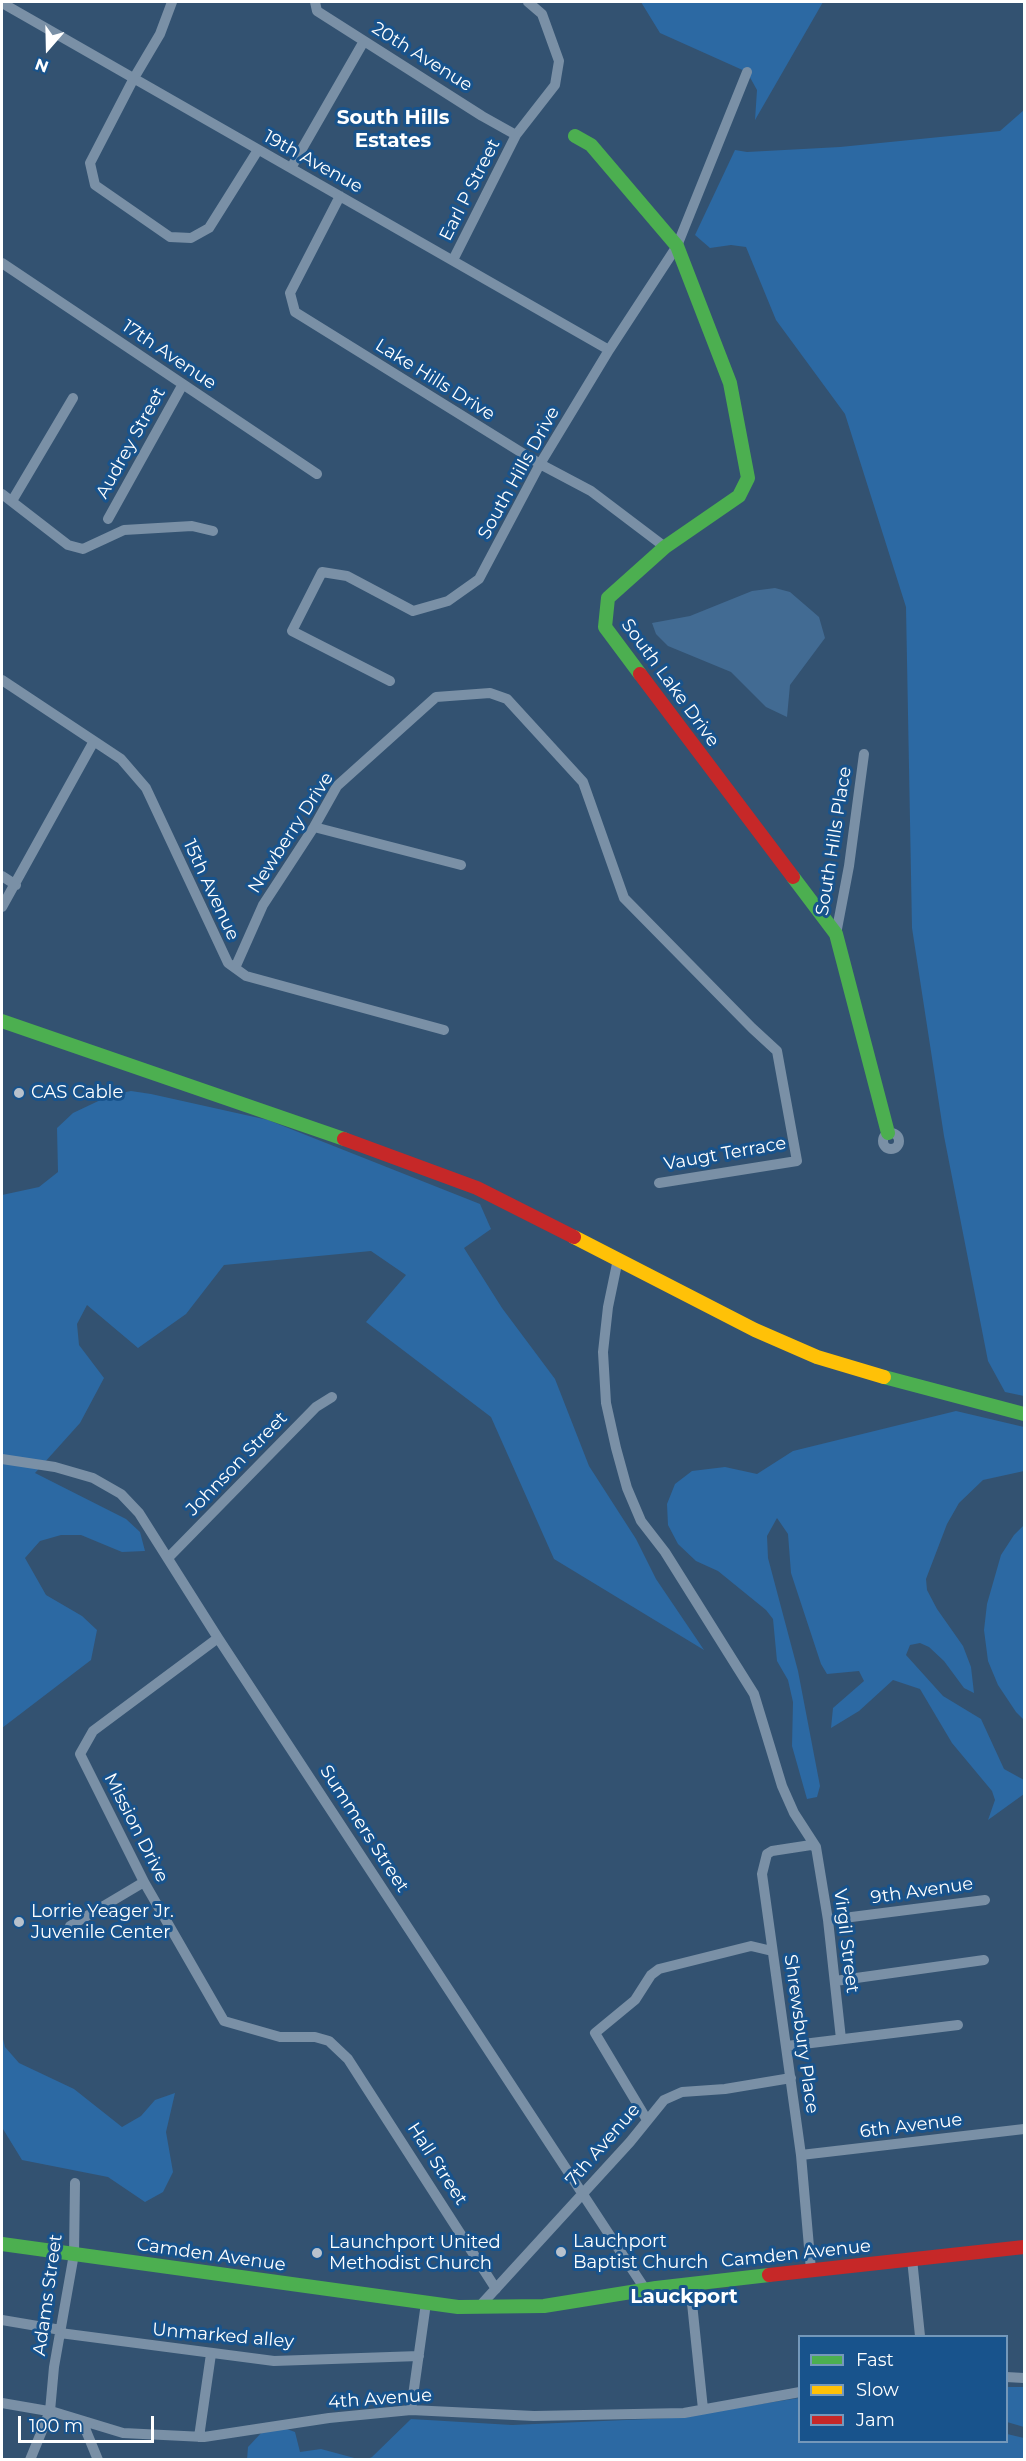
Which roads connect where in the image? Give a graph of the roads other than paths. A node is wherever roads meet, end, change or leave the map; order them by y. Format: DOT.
graph roads {
  1 [pos="172,2"];
  2 [pos="315,2"];
  3 [pos="528,2"];
  4 [pos="2,3"];
  5 [pos="364,41"];
  6 [pos="747,72"];
  7 [pos="134,78"];
  8 [pos="516,135"];
  9 [pos="576,136"];
  10 [pos="258,150"];
  11 [pos="291,168"];
  12 [pos="340,196"];
  13 [pos="677,246"];
  14 [pos="453,260"];
  15 [pos="2,263"];
  16 [pos="609,350"];
  17 [pos="183,384"];
  18 [pos="73,398"];
  19 [pos="540,464"];
  20 [pos="317,474"];
  21 [pos="2,494"];
  22 [pos="12,501"];
  23 [pos="108,519"];
  24 [pos="213,531"];
  25 [pos="665,547"];
  26 [pos="2,680"];
  27 [pos="390,681"];
  28 [pos="94,741"];
  29 [pos="864,754"];
  30 [pos="314,827"];
  31 [pos="461,865"];
  32 [pos="2,876"];
  33 [pos="16,885"];
  34 [pos="2,907"];
  35 [pos="836,934"];
  36 [pos="235,968"];
  37 [pos="2,1021"];
  38 [pos="444,1030"];
  39 [pos="777,1051"];
  40 [pos="888,1133"];
  41 [pos="659,1183"];
  42 [pos="618,1259"];
  43 [pos="332,1397"];
  44 [pos="1024,1414"];
  45 [pos="2,1459"];
  46 [pos="168,1558"];
  47 [pos="218,1638"];
  48 [pos="816,1847"];
  49 [pos="144,1882"];
  50 [pos="985,1900"];
  51 [pos="828,1920"];
  52 [pos="70,1926"];
  53 [pos="772,1951"];
  54 [pos="984,1960"];
  55 [pos="835,1981"];
  56 [pos="958,2025"];
  57 [pos="841,2039"];
  58 [pos="787,2046"];
  59 [pos="348,2059"];
  60 [pos="791,2078"];
  61 [pos="647,2120"];
  62 [pos="1024,2129"];
  63 [pos="801,2155"];
  64 [pos="75,2183"];
  65 [pos="583,2193"];
  66 [pos="2,2244"];
  67 [pos="1024,2247"];
  68 [pos="74,2254"];
  69 [pos="912,2259"];
  70 [pos="811,2270"];
  71 [pos="690,2284"];
  72 [pos="496,2289"];
  73 [pos="645,2289"];
  74 [pos="426,2303"];
  75 [pos="479,2307"];
  76 [pos="2,2320"];
  77 [pos="60,2331"];
  78 [pos="920,2335"];
  79 [pos="211,2354"];
  80 [pos="419,2356"];
  81 [pos="1008,2377"];
  82 [pos="1024,2378"];
  83 [pos="798,2392"];
  84 [pos="2,2403"];
  85 [pos="411,2409"];
  86 [pos="703,2409"];
  87 [pos="50,2411"];
  88 [pos="82,2421"];
  89 [pos="199,2437"];
  90 [pos="30,2460"];
  91 [pos="98,2460"];
  1 -- 7 [label="street"];
  2 -- 5 [label="street, 20th Avenue"];
  3 -- 8 [label="street, Earl P Street"];
  4 -- 7 [label="street, 19th Avenue"];
  5 -- 8 [label="street, 20th Avenue"];
  5 -- 11 [label="street"];
  6 -- 13 [label="street, South Hills Drive"];
  7 -- 10 [label="street, 19th Avenue"];
  7 -- 10 [label="street"];
  8 -- 14 [label="street, Earl P Street"];
  9 -- 13 [label="street"];
  10 -- 11 [label="street, 19th Avenue"];
  11 -- 12 [label="street, 19th Avenue"];
  12 -- 14 [label="street, 19th Avenue"];
  12 -- 19 [label="street, Lake Hills Drive"];
  13 -- 16 [label="street, South Hills Drive"];
  13 -- 25 [label="street, South Lake Drive"];
  14 -- 16 [label="street, 19th Avenue"];
  15 -- 17 [label="street, 17th Avenue"];
  16 -- 19 [label="street, South Hills Drive"];
  17 -- 20 [label="street, 17th Avenue"];
  17 -- 23 [label="street, Audrey Street"];
  18 -- 22 [label="street"];
  19 -- 25 [label="street, Lake Hills Drive"];
  19 -- 27 [label="street, South Hills Drive"];
  21 -- 22 [label="street"];
  22 -- 24 [label="street"];
  25 -- 35 [label="street, South Lake Drive"];
  26 -- 28 [label="street, 15th Avenue"];
  28 -- 33 [label="street"];
  28 -- 36 [label="street, 15th Avenue"];
  29 -- 35 [label="street, South Hills Place"];
  30 -- 31 [label="street"];
  30 -- 36 [label="street, Newberry Drive"];
  30 -- 39 [label="street, Newberry Drive"];
  32 -- 33 [label="street"];
  33 -- 34 [label="street"];
  35 -- 40 [label="street, South Lake Drive"];
  36 -- 38 [label="street, 15th Avenue"];
  37 -- 42 [label="street"];
  39 -- 41 [label="street, Vaugt Terrace"];
  42 -- 44 [label="street"];
  42 -- 48 [label="street"];
  43 -- 46 [label="street, Johnson Street"];
  45 -- 46 [label="street, Summers Street"];
  46 -- 47 [label="street, Summers Street"];
  47 -- 49 [label="street, Mission Drive"];
  47 -- 65 [label="street, Summers Street"];
  48 -- 51 [label="street, Virgil Street"];
  48 -- 53 [label="street, Shrewsbury Place"];
  49 -- 52 [label="street"];
  49 -- 59 [label="street, Mission Drive"];
  50 -- 51 [label="street, 9th Avenue"];
  51 -- 55 [label="street, Virgil Street"];
  53 -- 58 [label="street, Shrewsbury Place"];
  53 -- 61 [label="street"];
  54 -- 55 [label="street"];
  55 -- 57 [label="street, Virgil Street"];
  56 -- 57 [label="street"];
  57 -- 58 [label="street"];
  58 -- 60 [label="street, Shrewsbury Place"];
  59 -- 72 [label="street, Hall Street"];
  60 -- 61 [label="street, 7th Avenue"];
  60 -- 63 [label="street, Shrewsbury Place"];
  61 -- 65 [label="street, 7th Avenue"];
  62 -- 63 [label="street, 6th Avenue"];
  63 -- 70 [label="street, Shrewsbury Place"];
  64 -- 68 [label="street, Adams Street"];
  65 -- 72 [label="street, 7th Avenue"];
  65 -- 73 [label="street, Summers Street"];
  66 -- 68 [label="street, Camden Avenue"];
  67 -- 69 [label="street, Camden Avenue"];
  68 -- 74 [label="street, Camden Avenue"];
  68 -- 77 [label="street, Adams Street"];
  69 -- 70 [label="street, Camden Avenue"];
  69 -- 78 [label="street"];
  70 -- 71 [label="street, Camden Avenue"];
  71 -- 73 [label="street, Camden Avenue"];
  71 -- 86 [label="street"];
  72 -- 75 [label="street, 7th Avenue"];
  73 -- 75 [label="street, Camden Avenue"];
  74 -- 75 [label="street, Camden Avenue"];
  74 -- 80 [label="street"];
  76 -- 77 [label="street, Unmarked alley"];
  77 -- 79 [label="street, Unmarked alley"];
  77 -- 87 [label="street, Adams Street"];
  79 -- 80 [label="street, Unmarked alley"];
  79 -- 89 [label="street"];
  80 -- 85 [label="street"];
  81 -- 82 [label="street"];
  83 -- 86 [label="street, 4th Avenue"];
  84 -- 87 [label="street, 4th Avenue"];
  85 -- 86 [label="street, 4th Avenue"];
  85 -- 89 [label="street, 4th Avenue"];
  87 -- 88 [label="street, 4th Avenue"];
  87 -- 90 [label="street, Adams Street"];
  88 -- 89 [label="street, 4th Avenue"];
  88 -- 91 [label="street"];
}
